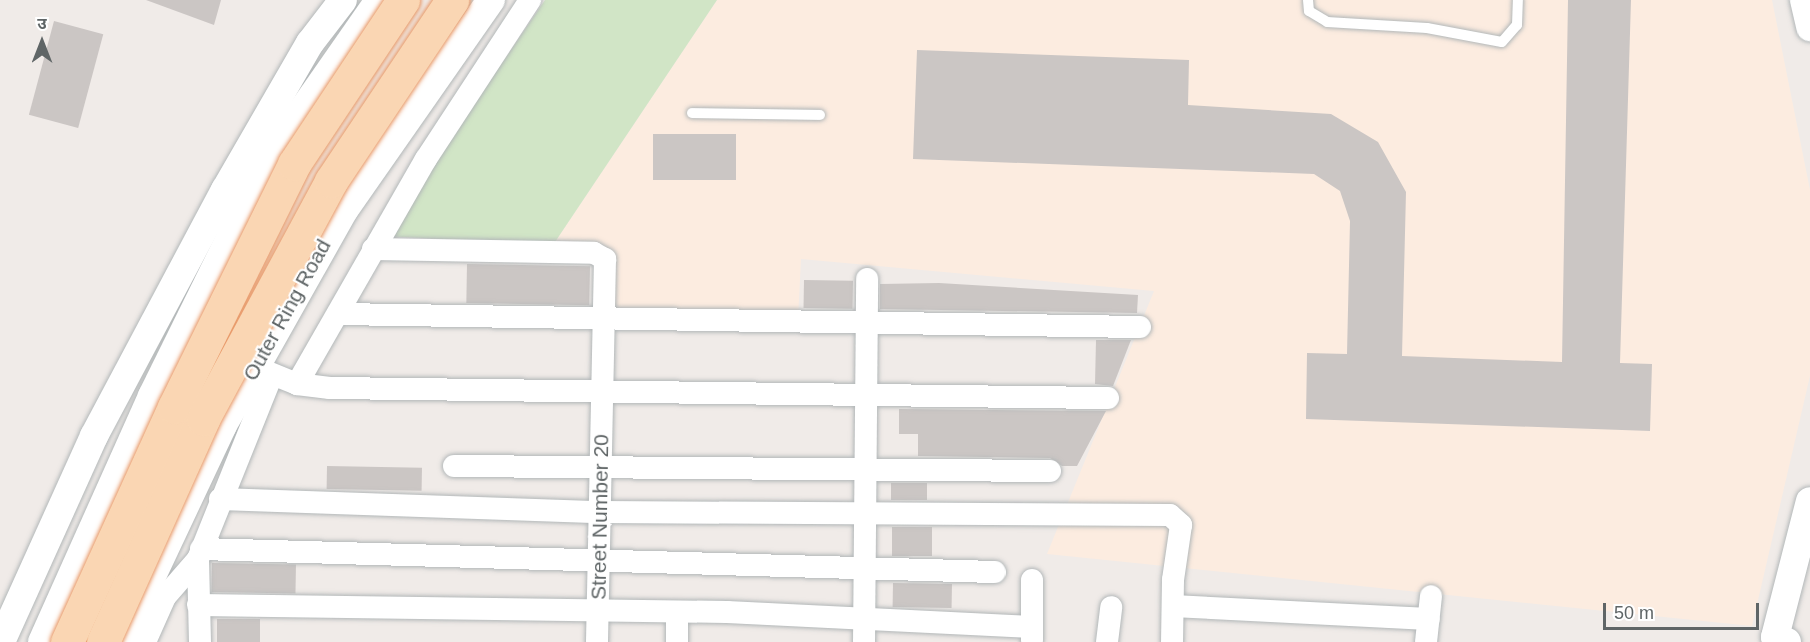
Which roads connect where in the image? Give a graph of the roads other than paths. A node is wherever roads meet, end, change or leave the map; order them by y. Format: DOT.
graph roads {
  1 [pos="343,0"];
  2 [pos="380,0"];
  3 [pos="403,0"];
  4 [pos="453,0"];
  5 [pos="491,0"];
  6 [pos="530,0"];
  7 [pos="1308,0"];
  8 [pos="1518,0"];
  9 [pos="1804,0"];
  10 [pos="1810,27"];
  11 [pos="355,35"];
  12 [pos="429,88"];
  13 [pos="692,113"];
  14 [pos="820,115"];
  15 [pos="373,249"];
  16 [pos="867,279"];
  17 [pos="338,314"];
  18 [pos="604,320"];
  19 [pos="867,322"];
  20 [pos="1140,327"];
  21 [pos="263,371"];
  22 [pos="297,384"];
  23 [pos="603,391"];
  24 [pos="866,396"];
  25 [pos="1108,398"];
  26 [pos="454,466"];
  27 [pos="601,466"];
  28 [pos="866,467"];
  29 [pos="1050,471"];
  30 [pos="220,499"];
  31 [pos="1810,501"];
  32 [pos="866,509"];
  33 [pos="600,512"];
  34 [pos="200,554"];
  35 [pos="599,558"];
  36 [pos="865,569"];
  37 [pos="995,572"];
  38 [pos="1032,580"];
  39 [pos="1431,596"];
  40 [pos="198,605"];
  41 [pos="1173,606"];
  42 [pos="1111,607"];
  43 [pos="598,611"];
  44 [pos="678,612"];
  45 [pos="1429,619"];
  46 [pos="864,632"];
  47 [pos="1032,635"];
  48 [pos="1779,640"];
  49 [pos="1,642"];
  50 [pos="42,642"];
  51 [pos="67,642"];
  52 [pos="103,642"];
  53 [pos="121,642"];
  54 [pos="145,642"];
  55 [pos="200,642"];
  56 [pos="597,642"];
  57 [pos="677,642"];
  58 [pos="1107,642"];
  59 [pos="1172,642"];
  60 [pos="1426,642"];
  1 -- 49 [label="street"];
  2 -- 11 [label="street"];
  3 -- 51 [label="main road, bridge"];
  4 -- 52 [label="main road, Outer Ring Road, bridge"];
  5 -- 12 [label="street, Outer Ring Road"];
  6 -- 15 [label="street"];
  7 -- 8 [label="lane"];
  9 -- 10 [label="street"];
  11 -- 12 [label="street"];
  11 -- 50 [label="street"];
  12 -- 21 [label="street, Outer Ring Road"];
  13 -- 14 [label="lane"];
  15 -- 17 [label="street"];
  15 -- 18 [label="street, Street Number 20"];
  16 -- 19 [label="street"];
  17 -- 18 [label="street"];
  17 -- 22 [label="street"];
  18 -- 19 [label="street"];
  18 -- 23 [label="street, Street Number 20"];
  19 -- 20 [label="street"];
  19 -- 24 [label="street"];
  21 -- 22 [label="street"];
  21 -- 30 [label="street"];
  21 -- 53 [label="street, Outer Ring Road"];
  22 -- 23 [label="street"];
  23 -- 24 [label="street"];
  23 -- 27 [label="street, Street Number 20"];
  24 -- 25 [label="street"];
  24 -- 28 [label="street"];
  26 -- 27 [label="street"];
  27 -- 28 [label="street"];
  27 -- 33 [label="street, Street Number 20"];
  28 -- 29 [label="street"];
  28 -- 32 [label="street"];
  30 -- 33 [label="street"];
  30 -- 34 [label="street"];
  31 -- 48 [label="street"];
  32 -- 33 [label="street"];
  32 -- 36 [label="street"];
  32 -- 41 [label="street"];
  33 -- 35 [label="street, Street Number 20"];
  34 -- 35 [label="street"];
  34 -- 40 [label="street"];
  34 -- 54 [label="street"];
  35 -- 36 [label="street"];
  35 -- 43 [label="street, Street Number 20"];
  36 -- 37 [label="street"];
  36 -- 46 [label="street"];
  38 -- 47 [label="street"];
  39 -- 45 [label="street"];
  40 -- 43 [label="street"];
  40 -- 55 [label="street"];
  41 -- 45 [label="street"];
  41 -- 59 [label="street"];
  42 -- 58 [label="street"];
  43 -- 44 [label="street"];
  43 -- 56 [label="street, Street Number 20"];
  44 -- 46 [label="street"];
  44 -- 57 [label="street"];
  45 -- 60 [label="street"];
  46 -- 47 [label="street"];
}
